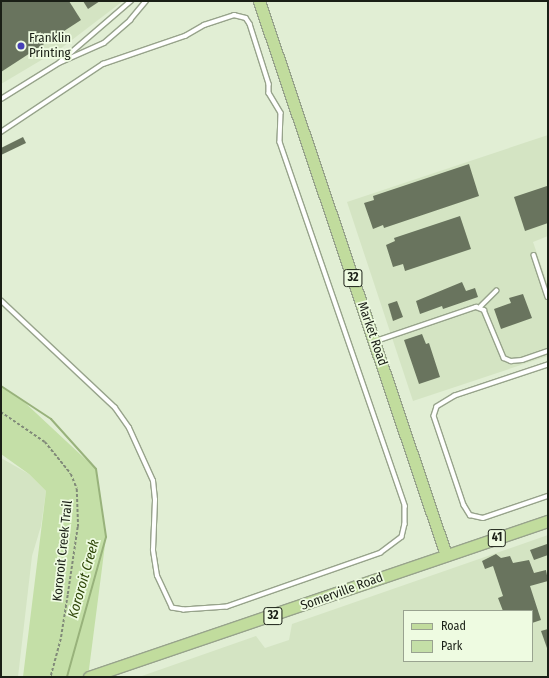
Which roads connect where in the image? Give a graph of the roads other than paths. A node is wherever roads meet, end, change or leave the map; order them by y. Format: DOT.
graph roads {
  1 [pos="131,1"];
  2 [pos="146,1"];
  3 [pos="259,1"];
  4 [pos="59,63"];
  5 [pos="1,99"];
  6 [pos="1,132"];
  7 [pos="534,255"];
  8 [pos="496,291"];
  9 [pos="548,297"];
  10 [pos="1,301"];
  11 [pos="480,307"];
  12 [pos="375,341"];
  13 [pos="548,352"];
  14 [pos="548,364"];
  15 [pos="548,496"];
  16 [pos="548,521"];
  17 [pos="446,554"];
  18 [pos="94,675"];
  1 -- 4 [label="lane"];
  2 -- 4 [label="lane"];
  3 -- 12 [label="main road, Market Road / 32"];
  4 -- 5 [label="lane"];
  6 -- 10 [label="lane"];
  7 -- 9 [label="lane"];
  8 -- 11 [label="lane"];
  11 -- 12 [label="lane"];
  11 -- 13 [label="lane"];
  12 -- 17 [label="main road, Market Road / 32"];
  14 -- 15 [label="lane"];
  16 -- 17 [label="main road, Somerville Road / 41"];
  17 -- 18 [label="main road, Somerville Road / 32"];
}
